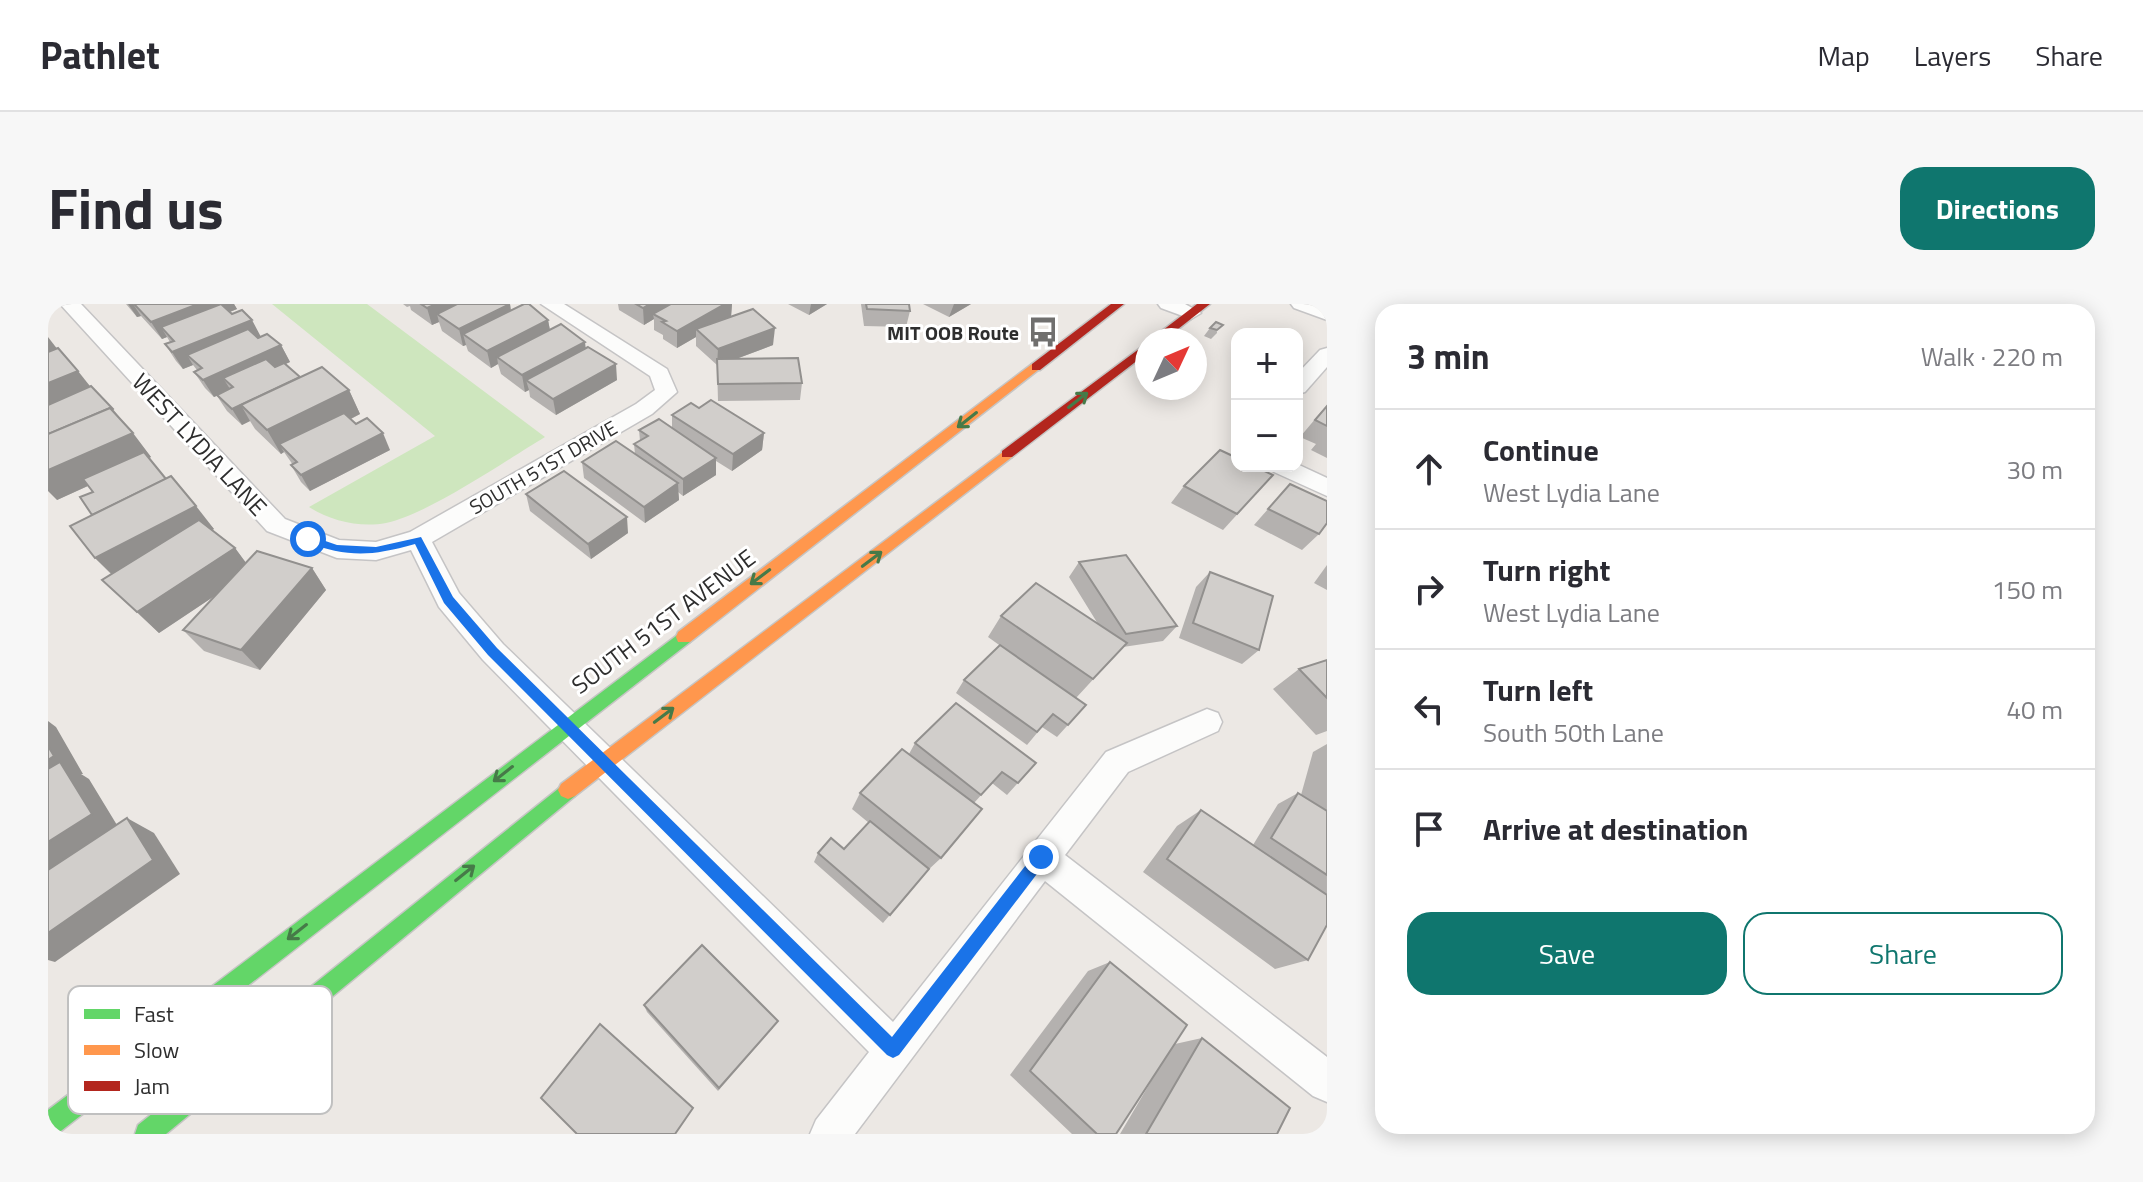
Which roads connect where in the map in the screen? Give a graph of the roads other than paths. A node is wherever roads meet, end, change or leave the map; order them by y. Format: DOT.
graph roads {
  1 [pos="70,304"];
  2 [pos="551,304"];
  3 [pos="1118,304"];
  4 [pos="1168,304"];
  5 [pos="1301,304"];
  6 [pos="1198,309"];
  7 [pos="1327,314"];
  8 [pos="1172,328"];
  9 [pos="1327,354"];
  10 [pos="1135,356"];
  11 [pos="1303,380"];
  12 [pos="1294,472"];
  13 [pos="1327,488"];
  14 [pos="418,539"];
  15 [pos="1207,722"];
  16 [pos="565,726"];
  17 [pos="602,762"];
  18 [pos="1041,857"];
  19 [pos="228,986"];
  20 [pos="328,986"];
  21 [pos="893,1049"];
  22 [pos="1327,1082"];
  23 [pos="68,1110"];
  24 [pos="171,1114"];
  25 [pos="48,1125"];
  26 [pos="147,1134"];
  27 [pos="830,1134"];
  1 -- 14 [label="street, WEST LYDIA LANE"];
  2 -- 14 [label="street, SOUTH 51ST DRIVE"];
  3 -- 16 [label="main road, SOUTH 51ST AVENUE, one-way"];
  4 -- 6 [label="street"];
  5 -- 7 [label="street"];
  6 -- 8 [label="main road"];
  9 -- 11 [label="street"];
  17 -- 10 [label="main road, one-way"];
  12 -- 13 [label="street"];
  14 -- 16 [label="street"];
  15 -- 18 [label="street"];
  16 -- 17 [label="street"];
  16 -- 19 [label="main road, SOUTH 51ST AVENUE, one-way"];
  20 -- 17 [label="main road, one-way"];
  17 -- 21 [label="street"];
  18 -- 21 [label="street"];
  18 -- 22 [label="street"];
  21 -- 27 [label="street"];
  23 -- 25 [label="main road, SOUTH 51ST AVENUE, one-way"];
  26 -- 24 [label="main road, one-way"];
}
